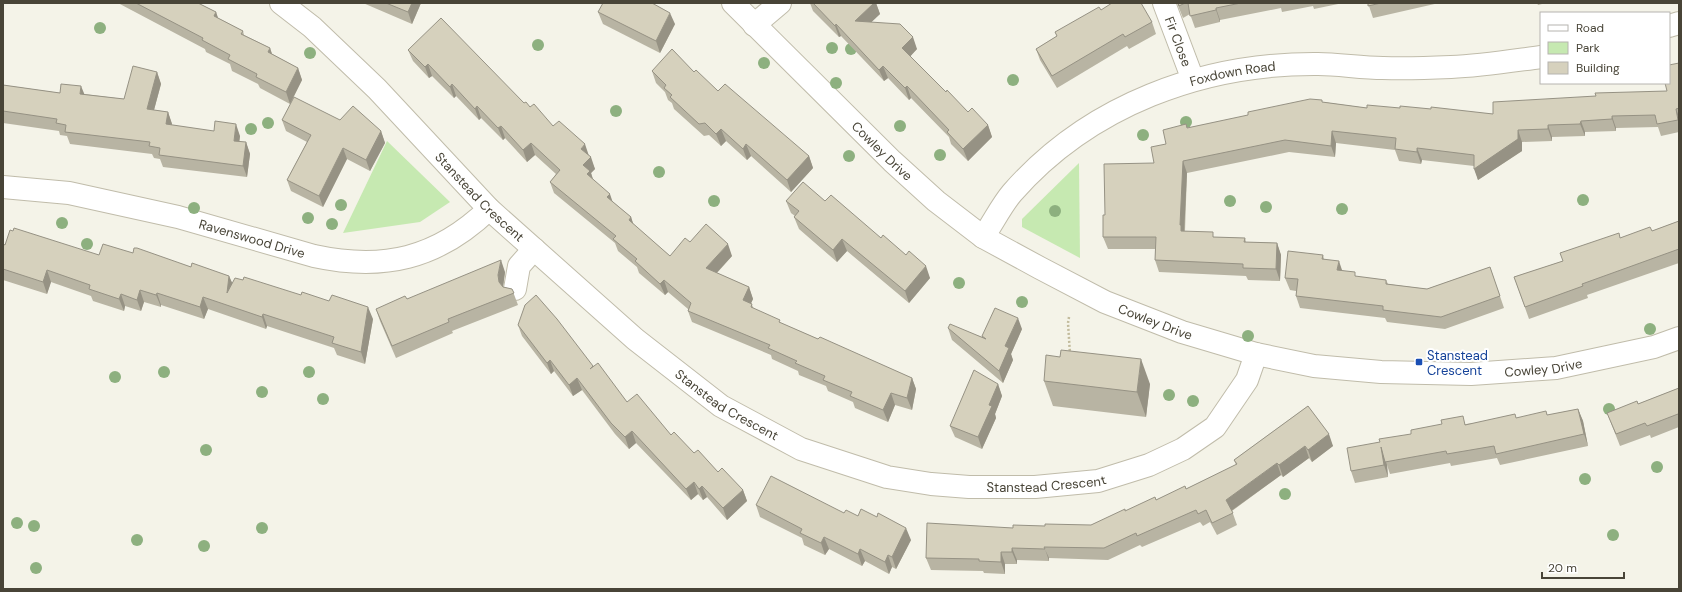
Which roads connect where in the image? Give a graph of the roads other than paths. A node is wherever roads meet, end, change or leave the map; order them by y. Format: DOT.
graph roads {
  1 [pos="281,3"];
  2 [pos="733,3"];
  3 [pos="780,3"];
  4 [pos="1164,3"];
  5 [pos="754,25"];
  6 [pos="1540,57"];
  7 [pos="1193,80"];
  8 [pos="3,187"];
  9 [pos="489,210"];
  10 [pos="983,237"];
  11 [pos="534,249"];
  12 [pos="515,289"];
  13 [pos="1679,338"];
  14 [pos="1256,354"];
  1 -- 9 [label="street, Stanstead Crescent"];
  2 -- 5 [label="street, Cowley Drive"];
  3 -- 5 [label="street"];
  4 -- 7 [label="street, Fir Close"];
  5 -- 10 [label="street, Cowley Drive"];
  6 -- 7 [label="street, Foxdown Road"];
  7 -- 10 [label="street, Foxdown Road"];
  8 -- 9 [label="street, Ravenswood Drive"];
  9 -- 11 [label="street, Stanstead Crescent"];
  10 -- 14 [label="street, Cowley Drive"];
  11 -- 12 [label="street"];
  11 -- 14 [label="street, Stanstead Crescent"];
  13 -- 14 [label="street, Cowley Drive"];
}
